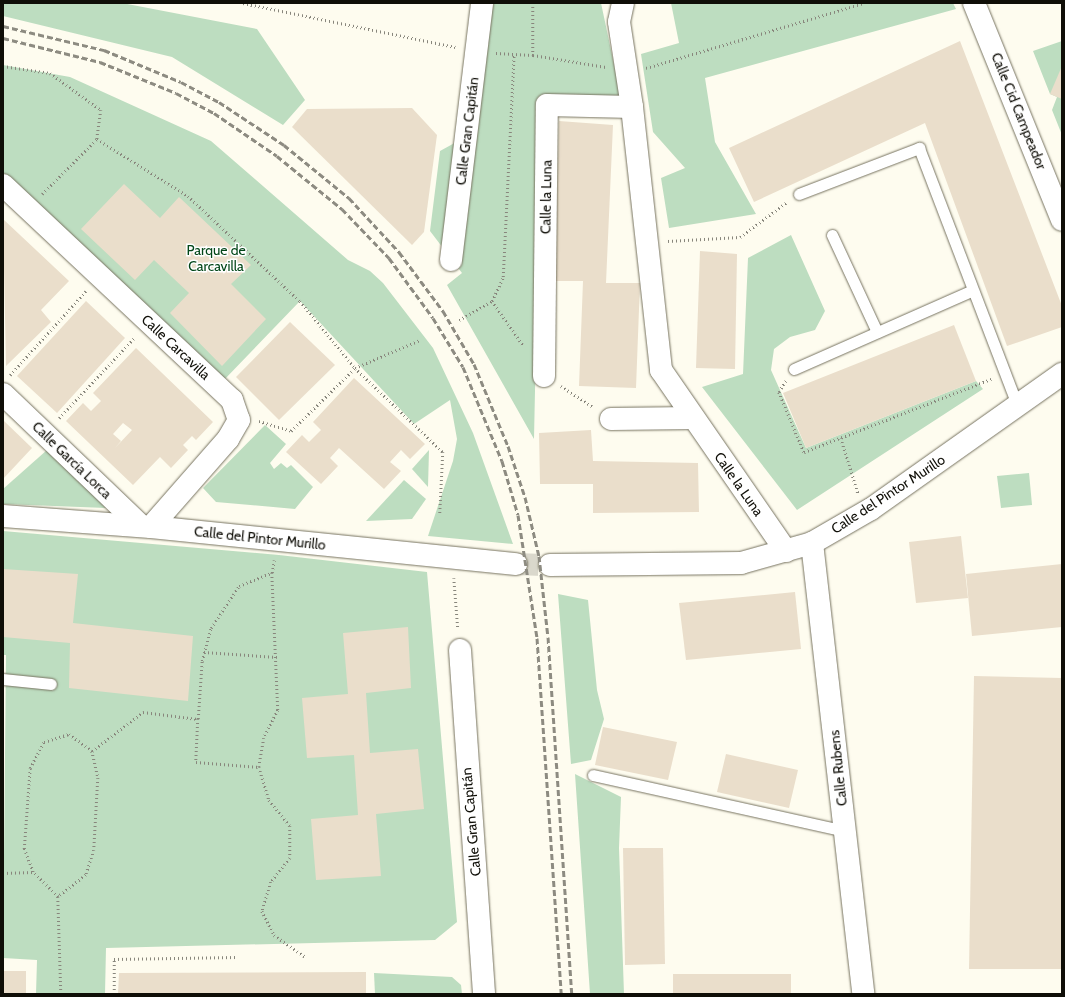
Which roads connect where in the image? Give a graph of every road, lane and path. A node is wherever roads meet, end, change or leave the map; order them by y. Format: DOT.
graph roads {
  1 [pos="243,3"];
  2 [pos="482,3"];
  3 [pos="533,3"];
  4 [pos="623,3"];
  5 [pos="864,3"];
  6 [pos="974,3"];
  7 [pos="476,52"];
  8 [pos="514,55"];
  9 [pos="533,55"];
  10 [pos="3,66"];
  11 [pos="626,70"];
  12 [pos="632,108"];
  13 [pos="97,139"];
  14 [pos="3,185"];
  15 [pos="798,194"];
  16 [pos="28,208"];
  17 [pos="1062,220"];
  18 [pos="832,235"];
  19 [pos="647,242"];
  20 [pos="452,260"];
  21 [pos="100,276"];
  22 [pos="971,290"];
  23 [pos="459,320"];
  24 [pos="148,322"];
  25 [pos="877,332"];
  26 [pos="420,340"];
  27 [pos="355,368"];
  28 [pos="794,369"];
  29 [pos="1004,374"];
  30 [pos="1062,374"];
  31 [pos="544,376"];
  32 [pos="6,385"];
  33 [pos="1017,405"];
  34 [pos="693,418"];
  35 [pos="611,419"];
  36 [pos="239,420"];
  37 [pos="45,434"];
  38 [pos="841,438"];
  39 [pos="440,513"];
  40 [pos="864,513"];
  41 [pos="3,516"];
  42 [pos="146,526"];
  43 [pos="278,540"];
  44 [pos="812,542"];
  45 [pos="786,551"];
  46 [pos="452,558"];
  47 [pos="516,564"];
  48 [pos="550,564"];
  49 [pos="272,574"];
  50 [pos="460,650"];
  51 [pos="204,652"];
  52 [pos="277,657"];
  53 [pos="3,679"];
  54 [pos="51,684"];
  55 [pos="198,719"];
  56 [pos="92,751"];
  57 [pos="259,767"];
  58 [pos="593,776"];
  59 [pos="845,831"];
  60 [pos="33,872"];
  61 [pos="3,873"];
  62 [pos="58,898"];
  63 [pos="238,957"];
  64 [pos="306,957"];
  65 [pos="61,994"];
  66 [pos="114,994"];
  67 [pos="484,994"];
  68 [pos="863,994"];
  1 -- 7 [label="path"];
  2 -- 7 [label="street, Calle Gran Capitán"];
  3 -- 9 [label="path"];
  4 -- 11 [label="street, Calle la Luna"];
  5 -- 11 [label="path"];
  6 -- 17 [label="street, Calle Cid Campeador"];
  7 -- 8 [label="path"];
  7 -- 20 [label="street, Calle Gran Capitán"];
  8 -- 9 [label="path"];
  8 -- 23 [label="path"];
  9 -- 11 [label="path"];
  10 -- 13 [label="path"];
  11 -- 12 [label="street, Calle la Luna"];
  12 -- 19 [label="street, Calle la Luna"];
  12 -- 31 [label="street, Calle la Luna"];
  13 -- 16 [label="path"];
  13 -- 27 [label="path"];
  14 -- 16 [label="street, Calle Carcavilla"];
  15 -- 19 [label="path"];
  15 -- 22 [label="lane"];
  16 -- 21 [label="street, Calle Carcavilla"];
  18 -- 25 [label="lane"];
  19 -- 34 [label="street, Calle la Luna"];
  21 -- 24 [label="street, Calle Carcavilla"];
  21 -- 32 [label="path"];
  22 -- 25 [label="lane"];
  22 -- 29 [label="lane"];
  24 -- 36 [label="street, Calle Carcavilla"];
  24 -- 37 [label="path"];
  25 -- 28 [label="lane"];
  26 -- 27 [label="path"];
  27 -- 36 [label="path"];
  27 -- 39 [label="path"];
  28 -- 38 [label="path"];
  29 -- 33 [label="lane"];
  29 -- 38 [label="path"];
  30 -- 33 [label="street, Calle del Pintor Murillo"];
  32 -- 37 [label="street, Calle García Lorca"];
  33 -- 40 [label="street, Calle del Pintor Murillo"];
  34 -- 35 [label="street"];
  34 -- 45 [label="street, Calle la Luna"];
  36 -- 42 [label="street"];
  37 -- 42 [label="street, Calle García Lorca"];
  38 -- 40 [label="path"];
  40 -- 44 [label="street, Calle del Pintor Murillo"];
  41 -- 42 [label="street, Calle del Pintor Murillo"];
  42 -- 43 [label="street, Calle del Pintor Murillo"];
  43 -- 46 [label="street, Calle del Pintor Murillo"];
  43 -- 49 [label="path"];
  44 -- 45 [label="street, Calle del Pintor Murillo"];
  44 -- 59 [label="street, Calle Rubens"];
  45 -- 48 [label="street, Calle del Pintor Murillo"];
  46 -- 47 [label="street, Calle del Pintor Murillo"];
  46 -- 50 [label="path"];
  49 -- 51 [label="path"];
  49 -- 52 [label="path"];
  50 -- 67 [label="street, Calle Gran Capitán"];
  51 -- 52 [label="path"];
  51 -- 55 [label="path"];
  52 -- 57 [label="path"];
  53 -- 54 [label="lane"];
  55 -- 56 [label="path"];
  55 -- 57 [label="path"];
  56 -- 60 [label="path"];
  56 -- 62 [label="path"];
  57 -- 64 [label="path"];
  58 -- 59 [label="lane"];
  59 -- 68 [label="street, Calle Rubens"];
  60 -- 61 [label="path"];
  60 -- 62 [label="path"];
  62 -- 65 [label="path"];
  63 -- 66 [label="path"];
}
